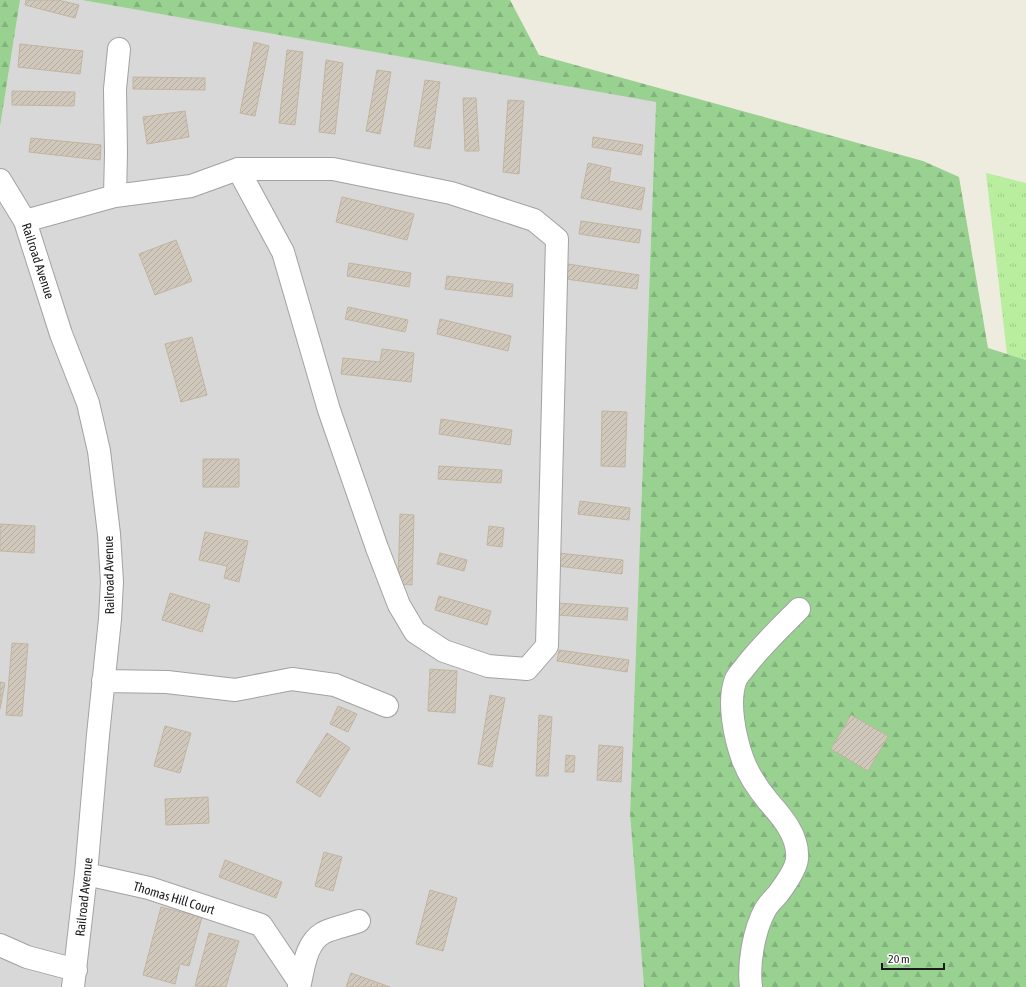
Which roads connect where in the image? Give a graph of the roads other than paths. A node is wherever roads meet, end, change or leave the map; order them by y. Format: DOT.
graph roads {
  1 [pos="119,49"];
  2 [pos="238,169"];
  3 [pos="0,180"];
  4 [pos="115,196"];
  5 [pos="25,221"];
  6 [pos="799,609"];
  7 [pos="103,681"];
  8 [pos="387,706"];
  9 [pos="86,874"];
  10 [pos="359,921"];
  11 [pos="0,945"];
  12 [pos="75,979"];
  13 [pos="300,985"];
  14 [pos="751,987"];
  1 -- 4 [label="street"];
  2 -- 2 [label="street"];
  2 -- 4 [label="street"];
  3 -- 5 [label="street, Railroad Avenue"];
  4 -- 5 [label="street"];
  5 -- 7 [label="street, Railroad Avenue"];
  6 -- 14 [label="street"];
  7 -- 8 [label="street"];
  7 -- 9 [label="street, Railroad Avenue"];
  9 -- 12 [label="street, Railroad Avenue"];
  9 -- 13 [label="street, Thomas Hill Court"];
  10 -- 13 [label="street"];
  11 -- 12 [label="street"];
}
